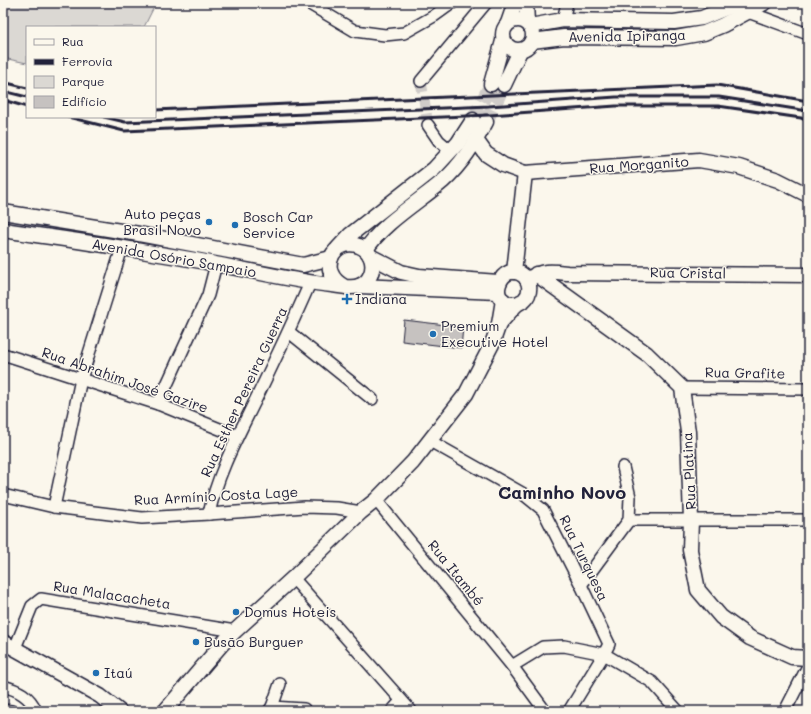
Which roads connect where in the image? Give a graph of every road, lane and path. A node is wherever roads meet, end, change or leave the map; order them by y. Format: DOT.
graph roads {
  1 [pos="308,3"];
  2 [pos="452,3"];
  3 [pos="486,3"];
  4 [pos="515,3"];
  5 [pos="526,3"];
  6 [pos="567,3"];
  7 [pos="764,3"];
  8 [pos="743,8"];
  9 [pos="563,20"];
  10 [pos="508,23"];
  11 [pos="529,24"];
  12 [pos="808,34"];
  13 [pos="549,39"];
  14 [pos="503,41"];
  15 [pos="532,41"];
  16 [pos="520,50"];
  17 [pos="421,81"];
  18 [pos="428,125"];
  19 [pos="476,140"];
  20 [pos="451,151"];
  21 [pos="525,173"];
  22 [pos="808,195"];
  23 [pos="3,212"];
  24 [pos="3,230"];
  25 [pos="139,234"];
  26 [pos="122,248"];
  27 [pos="368,253"];
  28 [pos="333,255"];
  29 [pos="216,264"];
  30 [pos="514,272"];
  31 [pos="567,273"];
  32 [pos="808,275"];
  33 [pos="531,277"];
  34 [pos="549,282"];
  35 [pos="310,283"];
  36 [pos="359,286"];
  37 [pos="345,287"];
  38 [pos="500,292"];
  39 [pos="523,300"];
  40 [pos="499,324"];
  41 [pos="289,332"];
  42 [pos="3,354"];
  43 [pos="81,379"];
  44 [pos="682,388"];
  45 [pos="808,389"];
  46 [pos="372,399"];
  47 [pos="158,404"];
  48 [pos="238,436"];
  49 [pos="430,441"];
  50 [pos="623,467"];
  51 [pos="3,495"];
  52 [pos="376,500"];
  53 [pos="54,507"];
  54 [pos="361,512"];
  55 [pos="209,514"];
  56 [pos="629,520"];
  57 [pos="691,520"];
  58 [pos="808,520"];
  59 [pos="293,578"];
  60 [pos="581,585"];
  61 [pos="235,631"];
  62 [pos="9,645"];
  63 [pos="604,654"];
  64 [pos="808,658"];
  65 [pos="512,666"];
  66 [pos="808,666"];
  67 [pos="280,684"];
  68 [pos="3,686"];
  69 [pos="100,696"];
  70 [pos="401,701"];
  71 [pos="270,709"];
  72 [pos="304,709"];
  73 [pos="3,710"];
  74 [pos="10,711"];
  75 [pos="36,711"];
  76 [pos="101,711"];
  77 [pos="119,711"];
  78 [pos="165,711"];
  79 [pos="392,711"];
  80 [pos="411,711"];
  81 [pos="545,711"];
  82 [pos="569,711"];
  83 [pos="678,711"];
  84 [pos="784,711"];
  1 -- 2 [label="street"];
  3 -- 17 [label="street"];
  4 -- 10 [label="street"];
  5 -- 11 [label="street"];
  6 -- 9 [label="street"];
  7 -- 8 [label="street, Avenida Ipiranga"];
  8 -- 9 [label="street, Avenida Ipiranga"];
  8 -- 12 [label="street"];
  8 -- 13 [label="street, Avenida Ipiranga"];
  9 -- 11 [label="street, Avenida Ipiranga"];
  9 -- 13 [label="street"];
  10 -- 11 [label="street"];
  10 -- 14 [label="street"];
  11 -- 15 [label="street"];
  13 -- 15 [label="street, Avenida Ipiranga"];
  14 -- 16 [label="street"];
  14 -- 16 [label="street"];
  15 -- 16 [label="street"];
  18 -- 20 [label="street"];
  19 -- 20 [label="street"];
  19 -- 21 [label="street, Rua Morganito"];
  19 -- 27 [label="street"];
  20 -- 28 [label="street"];
  21 -- 22 [label="street, Rua Morganito"];
  21 -- 30 [label="street"];
  23 -- 25 [label="street, Avenida Osório Sampaio"];
  24 -- 26 [label="street, Avenida Osório Sampaio"];
  25 -- 26 [label="street"];
  25 -- 28 [label="street, Avenida Osório Sampaio"];
  26 -- 29 [label="street, Avenida Osório Sampaio"];
  26 -- 43 [label="street"];
  27 -- 28 [label="street"];
  27 -- 36 [label="street"];
  27 -- 38 [label="street"];
  28 -- 37 [label="street"];
  29 -- 35 [label="street, Avenida Osório Sampaio"];
  29 -- 47 [label="street"];
  30 -- 33 [label="street"];
  30 -- 38 [label="street"];
  31 -- 32 [label="street, Rua Cristal"];
  31 -- 33 [label="street, Rua Cristal"];
  31 -- 34 [label="street, Rua Cristal"];
  33 -- 34 [label="street"];
  33 -- 39 [label="street"];
  34 -- 39 [label="street"];
  34 -- 44 [label="street"];
  35 -- 37 [label="street, Avenida Osório Sampaio"];
  35 -- 41 [label="street, Rua Esther Pereira Guerra"];
  36 -- 37 [label="street"];
  36 -- 38 [label="street"];
  38 -- 39 [label="street"];
  38 -- 40 [label="street"];
  39 -- 40 [label="street"];
  40 -- 49 [label="street"];
  41 -- 46 [label="street"];
  41 -- 48 [label="street, Rua Esther Pereira Guerra"];
  42 -- 43 [label="street, Rua Abrahim José Gazire"];
  43 -- 47 [label="street, Rua Abrahim José Gazire"];
  43 -- 53 [label="street"];
  44 -- 45 [label="street, Rua Grafite"];
  44 -- 57 [label="street, Rua Platina"];
  47 -- 48 [label="street, Rua Abrahim José Gazire"];
  48 -- 55 [label="street, Rua Esther Pereira Guerra"];
  49 -- 52 [label="street"];
  49 -- 60 [label="street, Rua Turquesa"];
  50 -- 56 [label="street"];
  51 -- 53 [label="street, Rua Armínio Costa Lage"];
  52 -- 54 [label="street"];
  52 -- 65 [label="street, Rua Itambé"];
  53 -- 55 [label="street, Rua Armínio Costa Lage"];
  54 -- 55 [label="street, Rua Armínio Costa Lage"];
  54 -- 59 [label="street"];
  56 -- 57 [label="street"];
  56 -- 60 [label="street"];
  57 -- 58 [label="street"];
  57 -- 64 [label="street, Rua Platina"];
  59 -- 61 [label="street"];
  59 -- 70 [label="street"];
  60 -- 63 [label="street, Rua Turquesa"];
  61 -- 62 [label="street, Rua Malacacheta"];
  61 -- 78 [label="street"];
  62 -- 69 [label="street"];
  63 -- 65 [label="street"];
  63 -- 82 [label="street"];
  63 -- 83 [label="street"];
  65 -- 81 [label="street, Rua Itambé"];
  66 -- 84 [label="street"];
  67 -- 71 [label="street"];
  68 -- 75 [label="street"];
  69 -- 76 [label="street"];
  69 -- 77 [label="street"];
  70 -- 79 [label="street"];
  70 -- 80 [label="street"];
  71 -- 72 [label="street"];
  73 -- 74 [label="street"];
}
